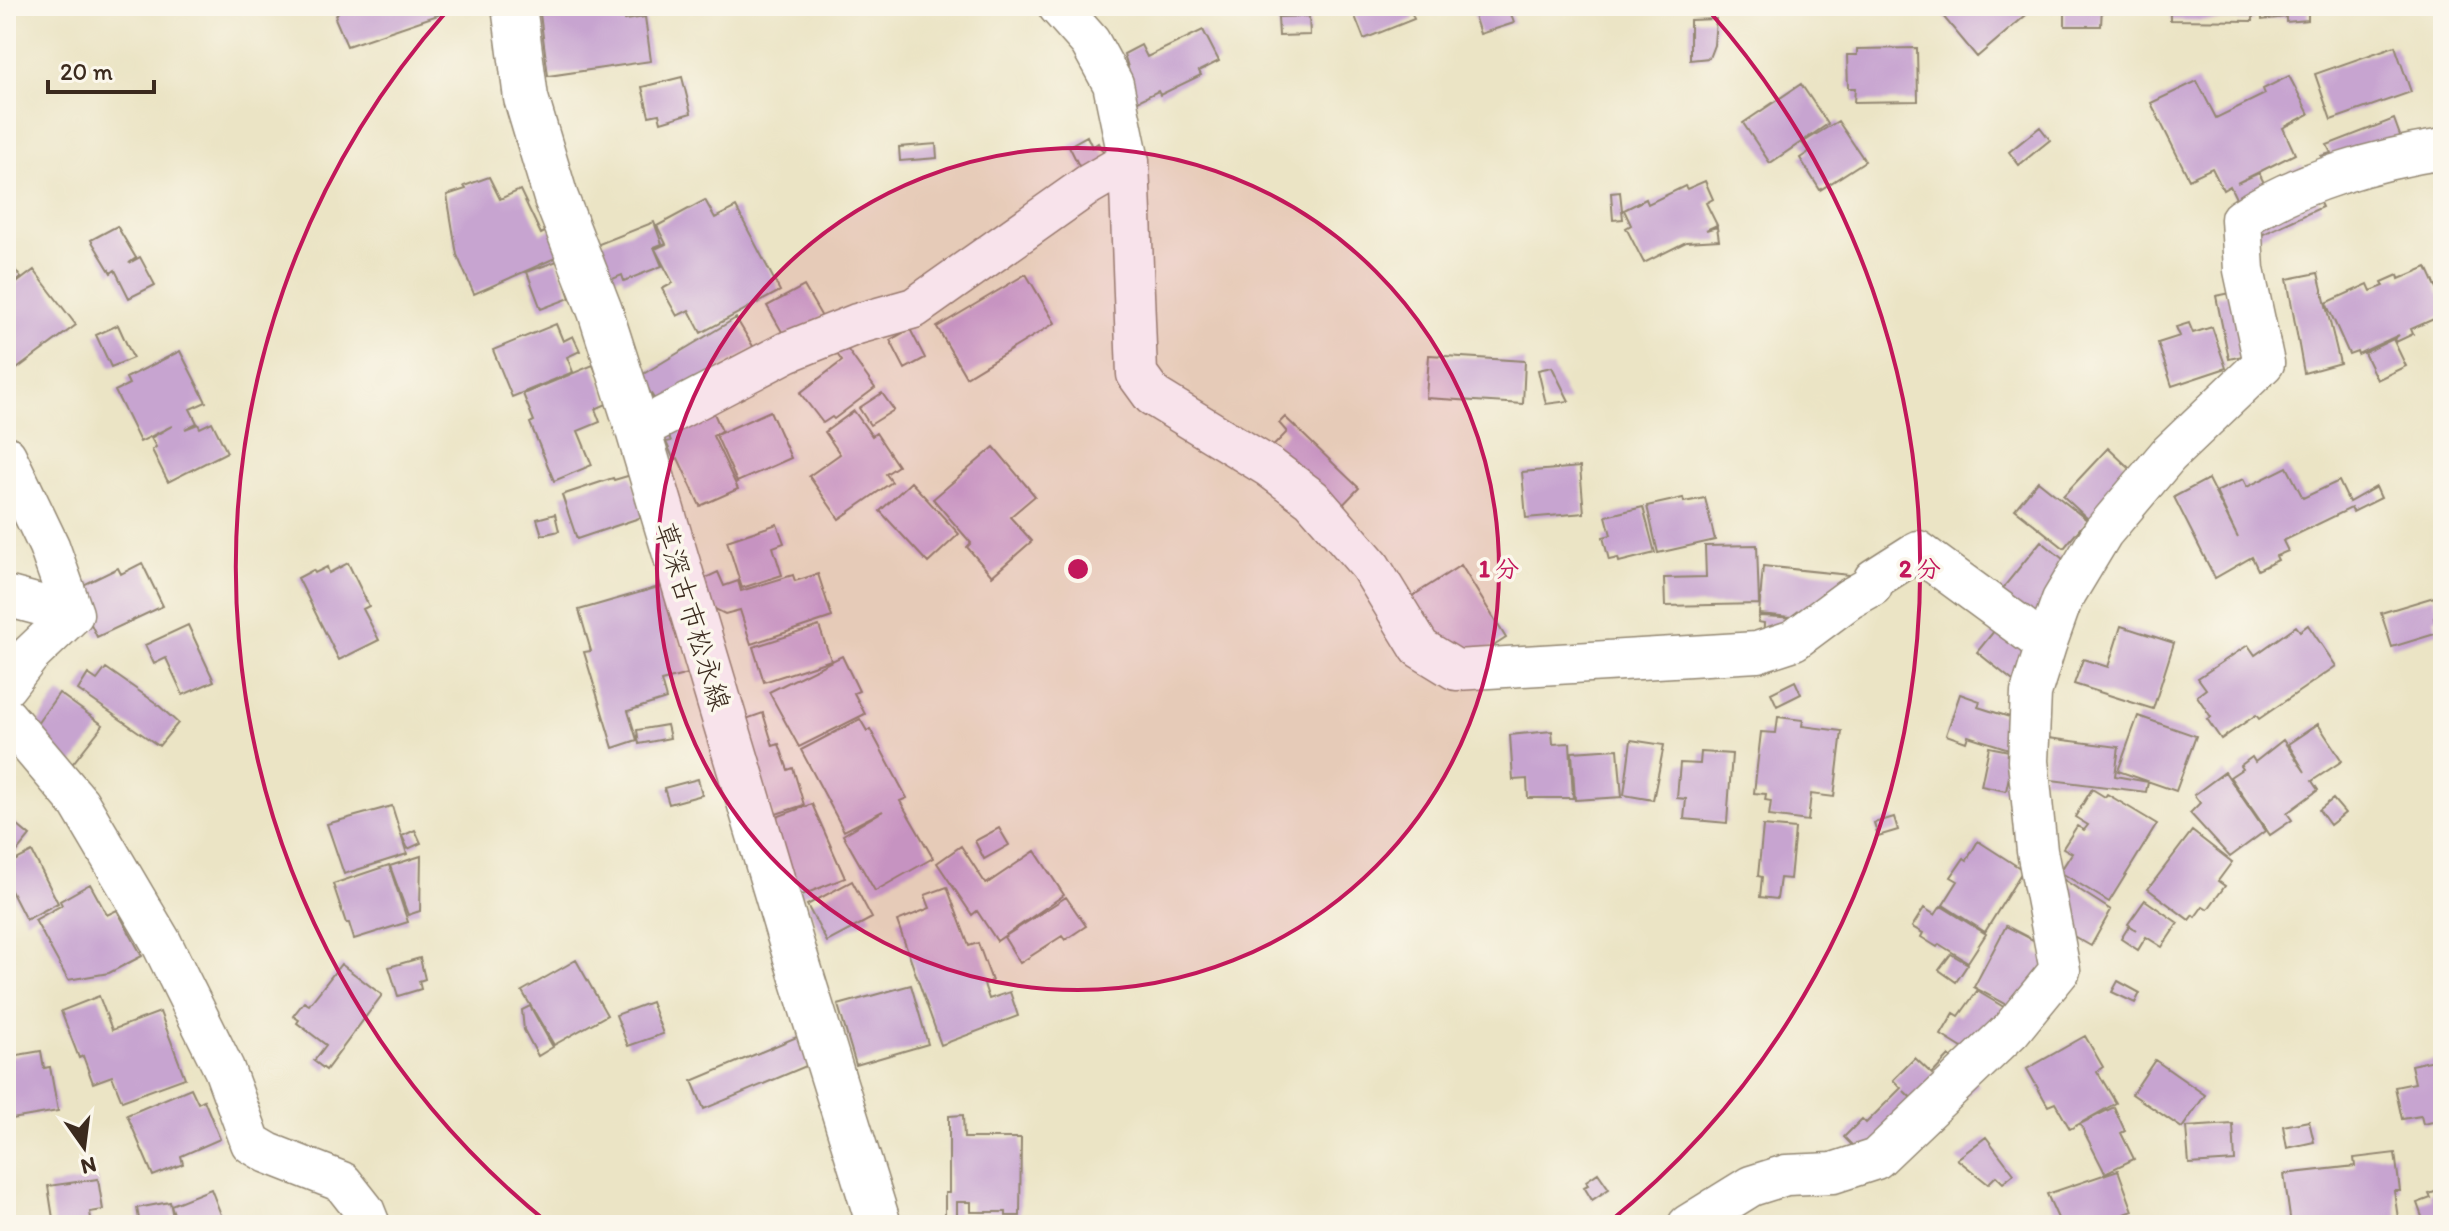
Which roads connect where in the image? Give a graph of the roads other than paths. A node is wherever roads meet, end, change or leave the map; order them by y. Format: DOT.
graph roads {
  1 [pos="514,6"];
  2 [pos="1058,6"];
  3 [pos="2443,149"];
  4 [pos="1129,161"];
  5 [pos="638,430"];
  6 [pos="6,456"];
  7 [pos="6,596"];
  8 [pos="73,614"];
  9 [pos="2046,645"];
  10 [pos="6,686"];
  11 [pos="6,717"];
  12 [pos="370,1225"];
  13 [pos="879,1225"];
  14 [pos="1688,1225"];
  1 -- 5 [label="main road, 草深古市松永線"];
  2 -- 4 [label="street"];
  3 -- 9 [label="street"];
  4 -- 5 [label="street"];
  4 -- 9 [label="street"];
  5 -- 13 [label="main road, 草深古市松永線"];
  6 -- 8 [label="street"];
  7 -- 8 [label="street"];
  8 -- 10 [label="street"];
  9 -- 14 [label="street"];
  11 -- 12 [label="street"];
}
